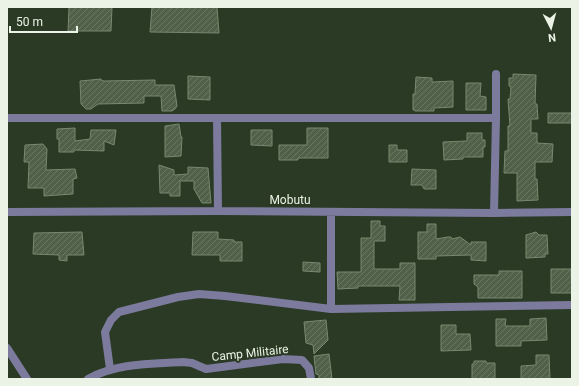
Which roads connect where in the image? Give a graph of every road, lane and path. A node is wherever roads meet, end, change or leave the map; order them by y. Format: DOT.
graph roads {
  1 [pos="496,74"];
  2 [pos="7,118"];
  3 [pos="217,118"];
  4 [pos="496,118"];
  5 [pos="218,211"];
  6 [pos="7,212"];
  7 [pos="331,212"];
  8 [pos="572,212"];
  9 [pos="494,213"];
  10 [pos="572,306"];
  11 [pos="331,309"];
  12 [pos="7,348"];
  13 [pos="110,369"];
  14 [pos="28,379"];
  15 [pos="88,379"];
  16 [pos="311,379"];
  1 -- 4 [label="street"];
  2 -- 3 [label="street"];
  3 -- 4 [label="street"];
  3 -- 5 [label="street"];
  4 -- 9 [label="street"];
  5 -- 6 [label="street, Mobutu"];
  5 -- 7 [label="street, Mobutu"];
  7 -- 9 [label="street, Mobutu"];
  7 -- 11 [label="street"];
  8 -- 9 [label="street, Mobutu"];
  10 -- 11 [label="street"];
  11 -- 13 [label="street"];
  12 -- 14 [label="street"];
  13 -- 15 [label="street, Camp Militaire"];
  13 -- 16 [label="street, Camp Militaire"];
}
